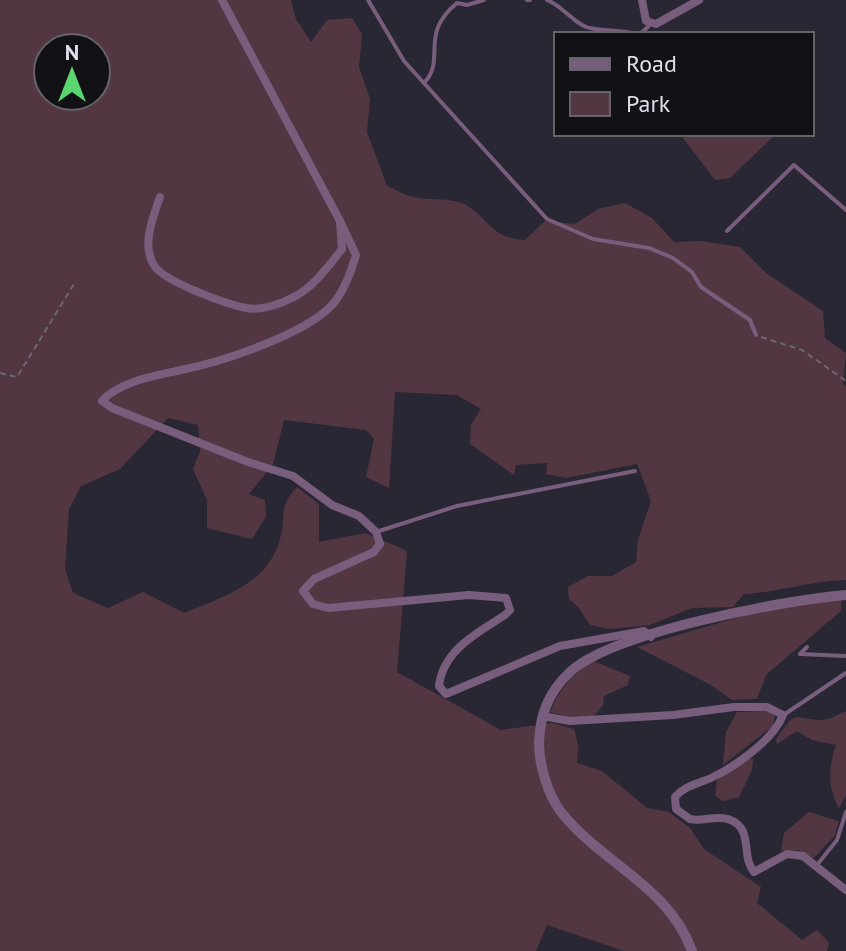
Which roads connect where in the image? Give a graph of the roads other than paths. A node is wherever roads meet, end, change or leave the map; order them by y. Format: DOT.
graph roads {
  1 [pos="222,0"];
  2 [pos="368,0"];
  3 [pos="484,0"];
  4 [pos="547,0"];
  5 [pos="642,0"];
  6 [pos="699,0"];
  7 [pos="650,24"];
  8 [pos="630,32"];
  9 [pos="640,32"];
  10 [pos="424,83"];
  11 [pos="160,197"];
  12 [pos="846,210"];
  13 [pos="340,221"];
  14 [pos="727,231"];
  15 [pos="756,335"];
  16 [pos="635,471"];
  17 [pos="376,532"];
  18 [pos="846,595"];
  19 [pos="651,637"];
  20 [pos="807,647"];
  21 [pos="846,656"];
  22 [pos="846,673"];
  23 [pos="783,715"];
  24 [pos="542,716"];
  25 [pos="846,812"];
  26 [pos="816,866"];
  27 [pos="846,890"];
  28 [pos="692,951"];
  1 -- 13 [label="street"];
  2 -- 10 [label="lane"];
  3 -- 10 [label="lane"];
  4 -- 8 [label="lane"];
  5 -- 7 [label="street"];
  6 -- 7 [label="street"];
  7 -- 9 [label="lane"];
  10 -- 15 [label="lane"];
  11 -- 13 [label="street"];
  12 -- 14 [label="lane"];
  13 -- 17 [label="street"];
  16 -- 17 [label="lane"];
  17 -- 19 [label="street"];
  18 -- 19 [label="street"];
  19 -- 24 [label="street"];
  20 -- 21 [label="lane"];
  22 -- 23 [label="lane"];
  23 -- 24 [label="street"];
  23 -- 26 [label="street"];
  24 -- 28 [label="street"];
  25 -- 26 [label="lane"];
  26 -- 27 [label="street"];
}
